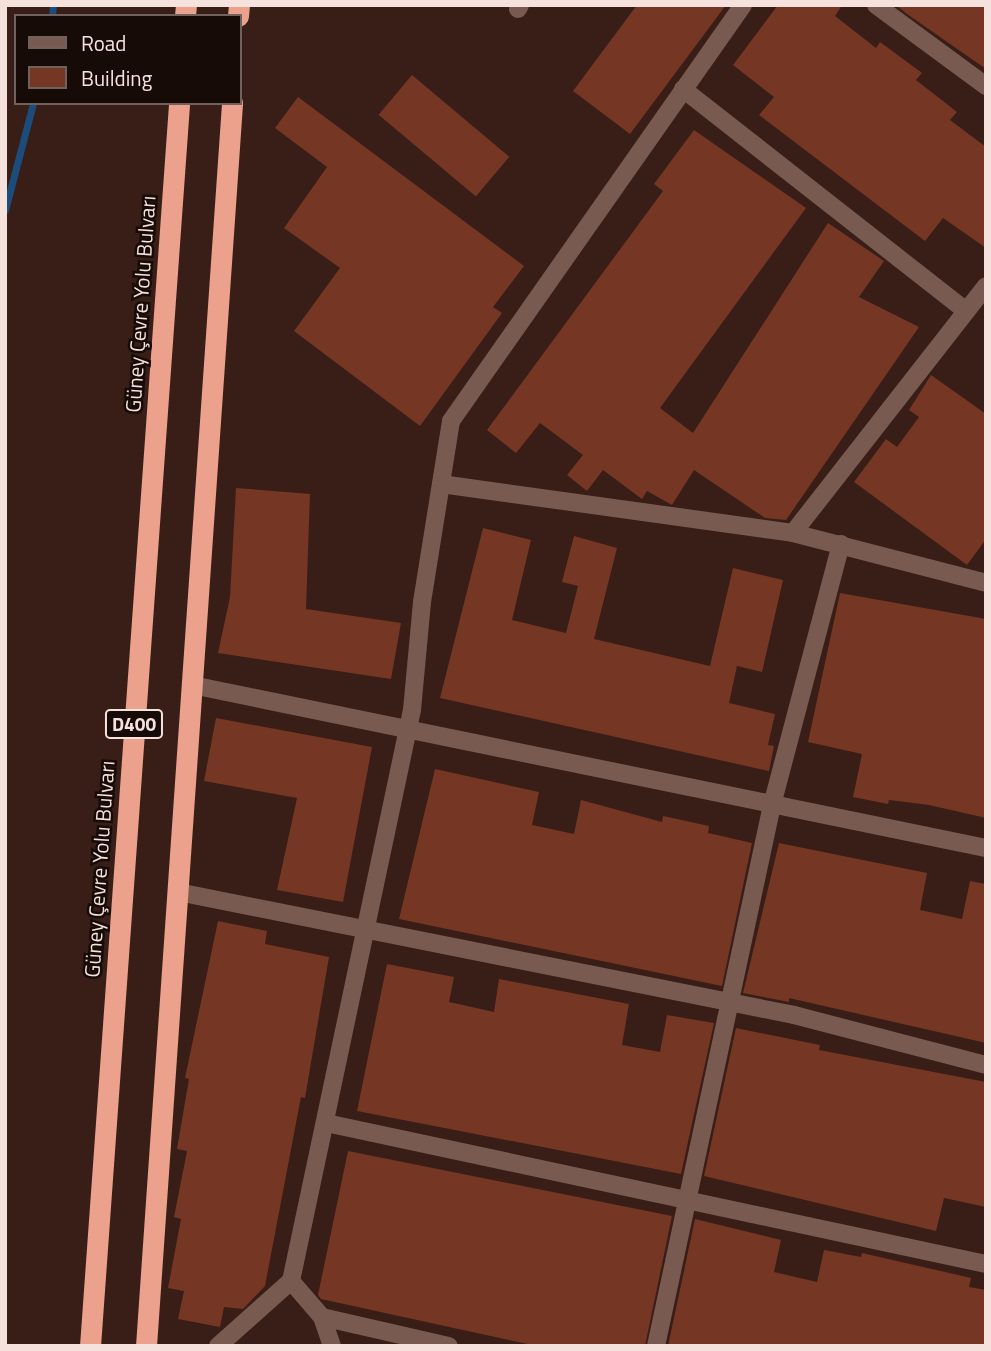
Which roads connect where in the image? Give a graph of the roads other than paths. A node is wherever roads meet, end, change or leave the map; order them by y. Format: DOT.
graph roads {
  1 [pos="743,5"];
  2 [pos="876,5"];
  3 [pos="986,86"];
  4 [pos="683,89"];
  5 [pos="179,105"];
  6 [pos="232,105"];
  7 [pos="986,286"];
  8 [pos="965,310"];
  9 [pos="441,484"];
  10 [pos="793,533"];
  11 [pos="841,544"];
  12 [pos="983,578"];
  13 [pos="192,685"];
  14 [pos="407,733"];
  15 [pos="772,805"];
  16 [pos="986,848"];
  17 [pos="178,892"];
  18 [pos="367,929"];
  19 [pos="728,1003"];
  20 [pos="986,1065"];
  21 [pos="326,1123"];
  22 [pos="687,1202"];
  23 [pos="986,1264"];
  24 [pos="291,1281"];
  25 [pos="322,1317"];
  26 [pos="90,1346"];
  27 [pos="146,1346"];
  28 [pos="218,1346"];
  29 [pos="332,1346"];
  30 [pos="449,1346"];
  31 [pos="656,1346"];
  1 -- 4 [label="street"];
  2 -- 3 [label="street"];
  4 -- 8 [label="street"];
  4 -- 9 [label="street"];
  5 -- 26 [label="highway, Güney Çevre Yolu Bulvarı / D400"];
  6 -- 13 [label="highway, D400"];
  7 -- 8 [label="street"];
  8 -- 10 [label="street"];
  9 -- 10 [label="street"];
  9 -- 14 [label="street"];
  10 -- 11 [label="street"];
  11 -- 12 [label="street"];
  11 -- 15 [label="street"];
  13 -- 14 [label="street"];
  13 -- 17 [label="highway, D400"];
  14 -- 15 [label="street"];
  14 -- 18 [label="street"];
  15 -- 16 [label="street"];
  15 -- 19 [label="street"];
  17 -- 18 [label="street"];
  17 -- 27 [label="highway, D400"];
  18 -- 19 [label="street"];
  18 -- 21 [label="street"];
  19 -- 20 [label="street"];
  19 -- 22 [label="street"];
  21 -- 22 [label="street"];
  21 -- 24 [label="street"];
  22 -- 23 [label="street"];
  22 -- 31 [label="street"];
  24 -- 25 [label="street"];
  24 -- 28 [label="street"];
  25 -- 29 [label="street"];
  25 -- 30 [label="street"];
}
